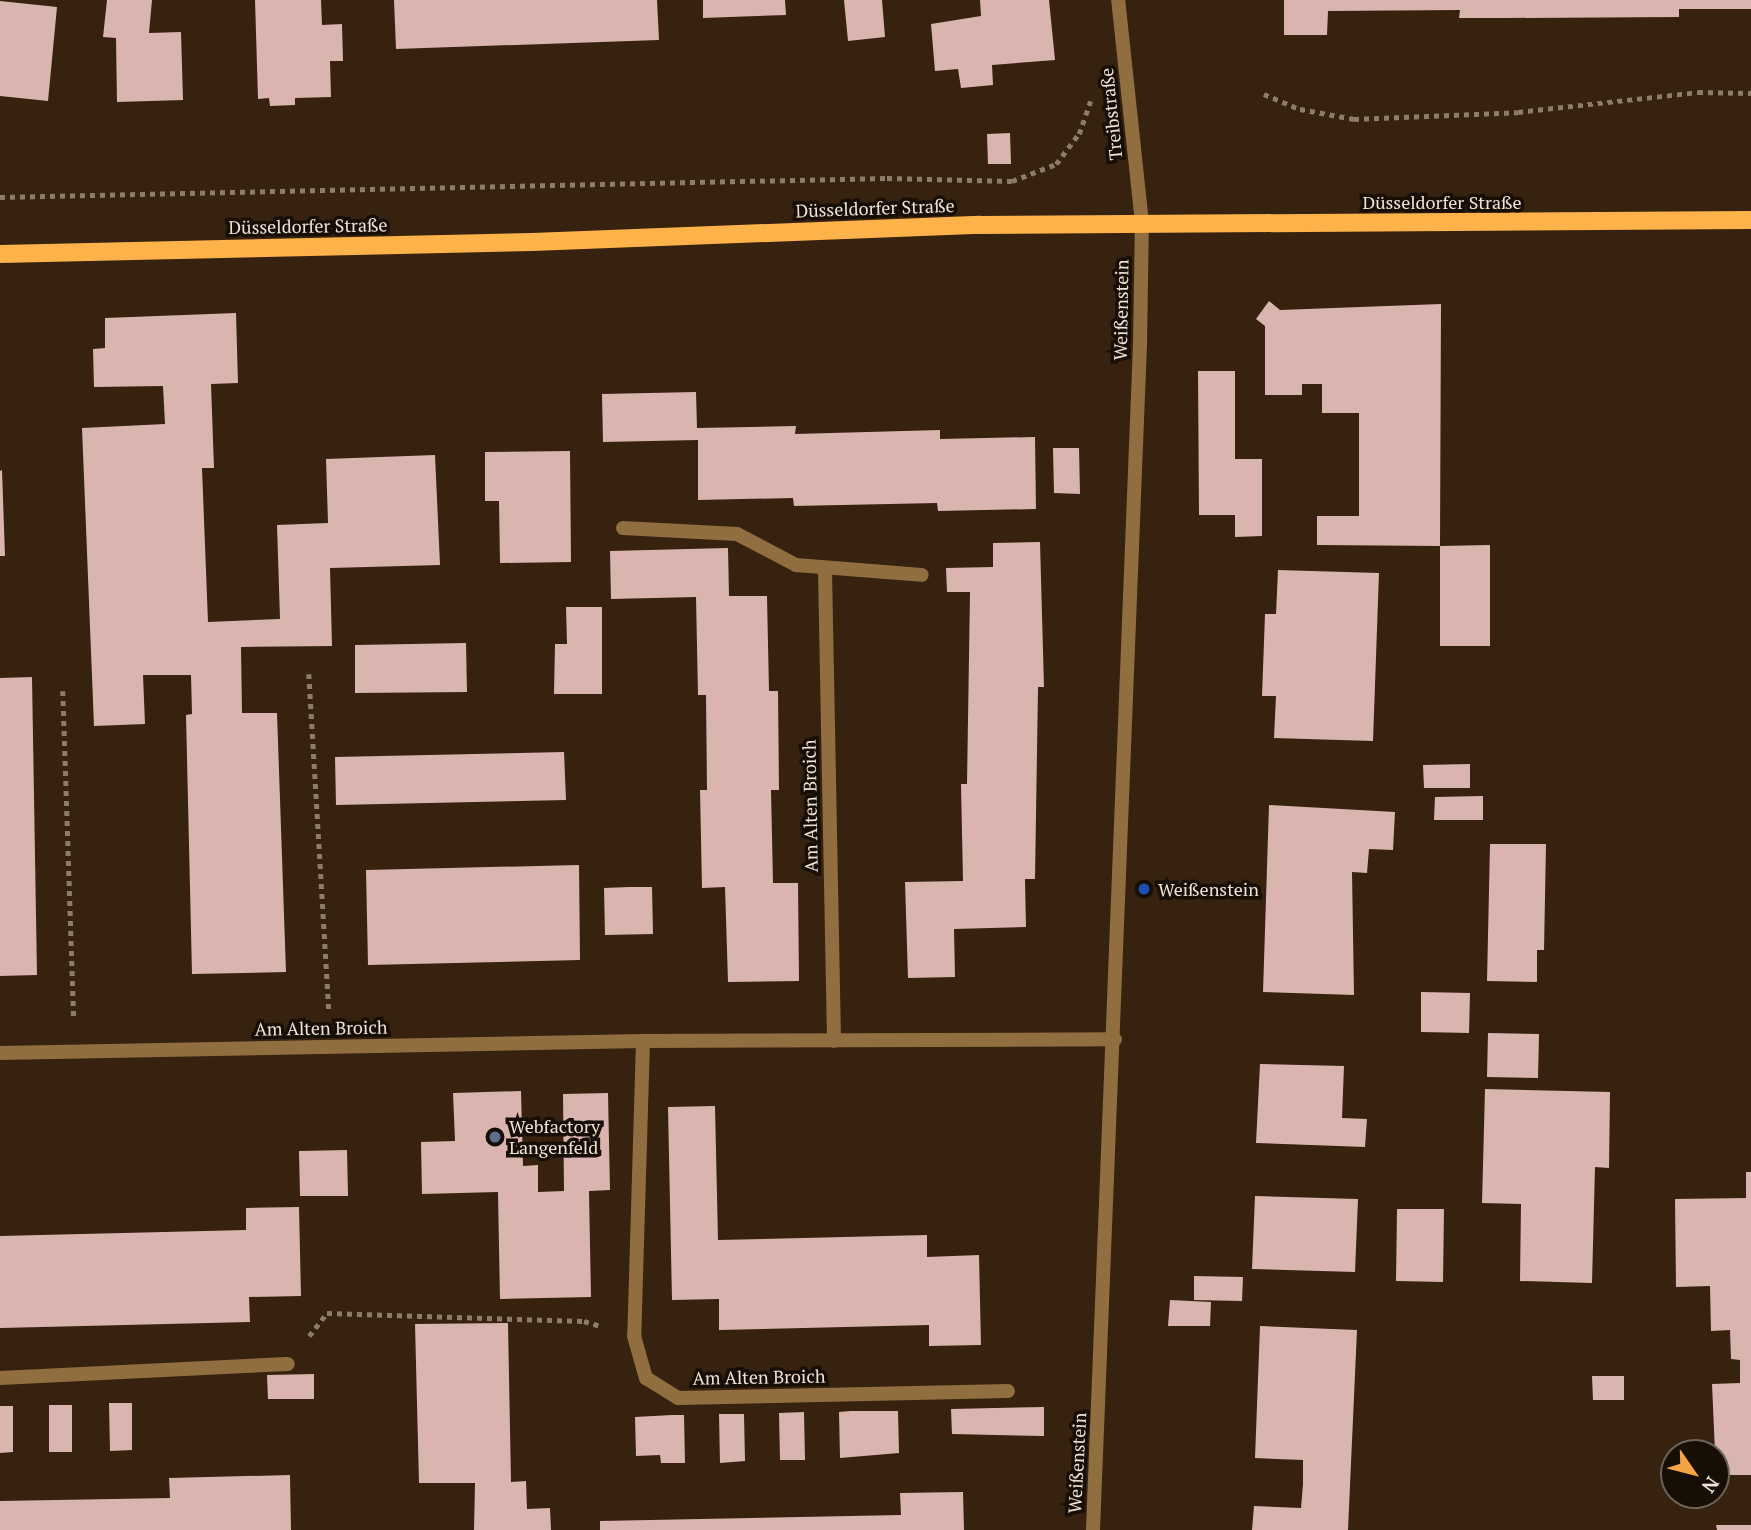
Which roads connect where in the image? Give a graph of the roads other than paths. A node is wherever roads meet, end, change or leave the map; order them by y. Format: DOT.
graph roads {
  1 [pos="1118,0"];
  2 [pos="1751,220"];
  3 [pos="1142,223"];
  4 [pos="0,254"];
  5 [pos="623,528"];
  6 [pos="825,570"];
  7 [pos="922,575"];
  8 [pos="1115,1039"];
  9 [pos="643,1041"];
  10 [pos="834,1041"];
  11 [pos="0,1054"];
  12 [pos="288,1364"];
  13 [pos="0,1378"];
  14 [pos="1008,1391"];
  15 [pos="1093,1530"];
  1 -- 3 [label="street, Treibstraße"];
  2 -- 3 [label="main road, Düsseldorfer Straße"];
  3 -- 4 [label="main road, Düsseldorfer Straße"];
  3 -- 8 [label="street, Weißenstein"];
  5 -- 6 [label="street"];
  6 -- 7 [label="street"];
  6 -- 10 [label="street, Am Alten Broich"];
  8 -- 10 [label="street, Am Alten Broich"];
  8 -- 15 [label="street, Weißenstein"];
  9 -- 10 [label="street, Am Alten Broich"];
  9 -- 11 [label="street, Am Alten Broich"];
  9 -- 14 [label="street, Am Alten Broich"];
  12 -- 13 [label="street"];
}
